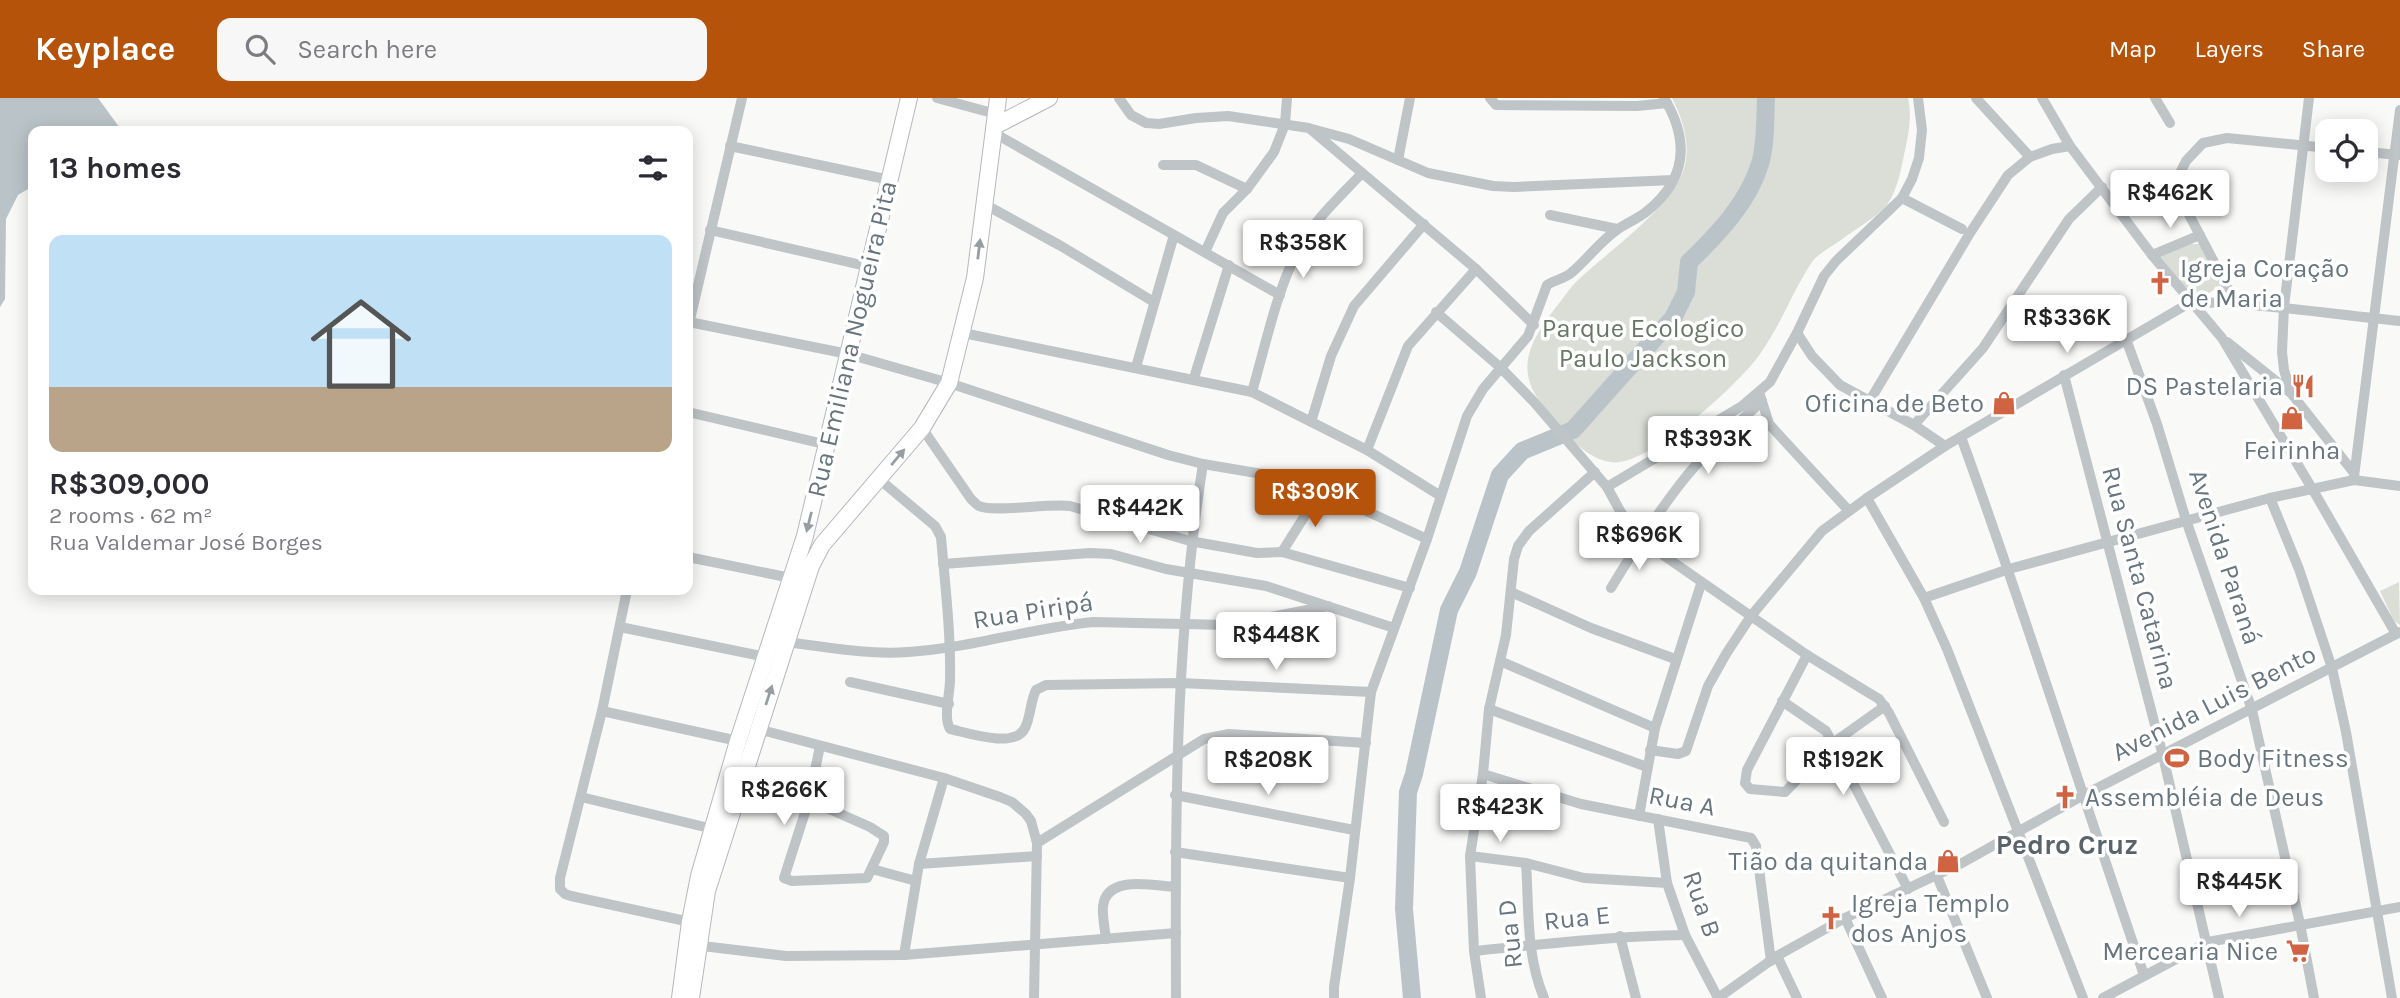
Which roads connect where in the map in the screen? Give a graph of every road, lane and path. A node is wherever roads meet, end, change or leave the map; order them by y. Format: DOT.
graph roads {
  1 [pos="742,98"];
  2 [pos="909,98"];
  3 [pos="937,98"];
  4 [pos="1049,98"];
  5 [pos="1119,98"];
  6 [pos="1287,98"];
  7 [pos="1410,98"];
  8 [pos="1490,98"];
  9 [pos="1918,98"];
  10 [pos="1976,98"];
  11 [pos="2042,98"];
  12 [pos="2155,98"];
  13 [pos="2309,98"];
  14 [pos="1665,101"];
  15 [pos="1543,102"];
  16 [pos="2400,110"];
  17 [pos="996,118"];
  18 [pos="2170,123"];
  19 [pos="1285,124"];
  20 [pos="1309,128"];
  21 [pos="730,146"];
  22 [pos="2070,146"];
  23 [pos="2302,146"];
  24 [pos="2315,147"];
  25 [pos="2378,153"];
  26 [pos="2397,155"];
  27 [pos="2029,157"];
  28 [pos="1398,160"];
  29 [pos="1163,165"];
  30 [pos="1362,173"];
  31 [pos="890,180"];
  32 [pos="1673,180"];
  33 [pos="2102,187"];
  34 [pos="1247,188"];
  35 [pos="1902,198"];
  36 [pos="984,204"];
  37 [pos="1550,215"];
  38 [pos="1424,223"];
  39 [pos="1617,229"];
  40 [pos="1962,229"];
  41 [pos="710,230"];
  42 [pos="1174,235"];
  43 [pos="2200,235"];
  44 [pos="1205,252"];
  45 [pos="2152,255"];
  46 [pos="1228,265"];
  47 [pos="870,267"];
  48 [pos="1476,269"];
  49 [pos="1279,295"];
  50 [pos="1154,302"];
  51 [pos="2191,302"];
  52 [pos="2235,302"];
  53 [pos="693,303"];
  54 [pos="2284,307"];
  55 [pos="1436,312"];
  56 [pos="2373,318"];
  57 [pos="2400,321"];
  58 [pos="1534,325"];
  59 [pos="693,326"];
  60 [pos="963,333"];
  61 [pos="1797,333"];
  62 [pos="2222,338"];
  63 [pos="2126,339"];
  64 [pos="848,354"];
  65 [pos="1136,368"];
  66 [pos="1501,368"];
  67 [pos="2064,375"];
  68 [pos="1194,379"];
  69 [pos="949,383"];
  70 [pos="1252,391"];
  71 [pos="2291,393"];
  72 [pos="1760,397"];
  73 [pos="1869,402"];
  74 [pos="693,413"];
  75 [pos="1311,422"];
  76 [pos="1914,425"];
  77 [pos="922,428"];
  78 [pos="1961,438"];
  79 [pos="828,445"];
  80 [pos="1945,446"];
  81 [pos="1367,450"];
  82 [pos="1203,464"];
  83 [pos="1595,472"];
  84 [pos="2354,477"];
  85 [pos="879,479"];
  86 [pos="1608,486"];
  87 [pos="2400,486"];
  88 [pos="2313,489"];
  89 [pos="1321,490"];
  90 [pos="1440,495"];
  91 [pos="1867,498"];
  92 [pos="2270,498"];
  93 [pos="1849,511"];
  94 [pos="2186,520"];
  95 [pos="1427,539"];
  96 [pos="1640,540"];
  97 [pos="1191,541"];
  98 [pos="2107,542"];
  99 [pos="1282,552"];
  100 [pos="693,558"];
  101 [pos="943,564"];
  102 [pos="2009,569"];
  103 [pos="1189,572"];
  104 [pos="799,580"];
  105 [pos="1701,584"];
  106 [pos="1410,588"];
  107 [pos="1611,588"];
  108 [pos="1511,592"];
  109 [pos="626,595"];
  110 [pos="1924,598"];
  111 [pos="1328,606"];
  112 [pos="1751,616"];
  113 [pos="1185,625"];
  114 [pos="620,627"];
  115 [pos="1394,628"];
  116 [pos="2398,633"];
  117 [pos="786,642"];
  118 [pos="950,647"];
  119 [pos="1807,655"];
  120 [pos="766,657"];
  121 [pos="1675,659"];
  122 [pos="1500,661"];
  123 [pos="2332,668"];
  124 [pos="850,682"];
  125 [pos="1180,683"];
  126 [pos="1371,692"];
  127 [pos="1782,701"];
  128 [pos="949,704"];
  129 [pos="1885,706"];
  130 [pos="1489,709"];
  131 [pos="2252,710"];
  132 [pos="602,711"];
  133 [pos="1655,728"];
  134 [pos="746,732"];
  135 [pos="1366,743"];
  136 [pos="1833,743"];
  137 [pos="820,746"];
  138 [pos="1650,750"];
  139 [pos="1176,756"];
  140 [pos="2163,756"];
  141 [pos="1647,767"];
  142 [pos="1483,774"];
  143 [pos="944,778"];
  144 [pos="1175,795"];
  145 [pos="2082,796"];
  146 [pos="581,797"];
  147 [pos="809,800"];
  148 [pos="1639,816"];
  149 [pos="1657,819"];
  150 [pos="1944,822"];
  151 [pos="713,829"];
  152 [pos="1354,830"];
  153 [pos="2018,834"];
  154 [pos="1037,843"];
  155 [pos="1175,852"];
  156 [pos="1037,856"];
  157 [pos="1469,856"];
  158 [pos="1526,863"];
  159 [pos="919,864"];
  160 [pos="872,869"];
  161 [pos="1937,876"];
  162 [pos="1350,878"];
  163 [pos="916,881"];
  164 [pos="1667,883"];
  165 [pos="1176,887"];
  166 [pos="1909,889"];
  167 [pos="2400,907"];
  168 [pos="2379,911"];
  169 [pos="1845,918"];
  170 [pos="690,922"];
  171 [pos="2300,924"];
  172 [pos="1176,933"];
  173 [pos="1685,935"];
  174 [pos="1620,936"];
  175 [pos="1106,939"];
  176 [pos="2208,942"];
  177 [pos="693,944"];
  178 [pos="1034,946"];
  179 [pos="1531,946"];
  180 [pos="1474,951"];
  181 [pos="904,955"];
  182 [pos="1774,958"];
  183 [pos="2144,975"];
  184 [pos="680,998"];
  185 [pos="691,998"];
  186 [pos="1034,998"];
  187 [pos="1177,998"];
  188 [pos="1334,998"];
  189 [pos="1481,998"];
  190 [pos="1544,998"];
  191 [pos="1636,998"];
  192 [pos="1718,998"];
  193 [pos="1797,998"];
  194 [pos="1882,998"];
  195 [pos="1987,998"];
  196 [pos="2082,998"];
  197 [pos="2103,998"];
  198 [pos="2219,998"];
  199 [pos="2314,998"];
  200 [pos="2392,998"];
  1 -- 21 [label="street"];
  2 -- 31 [label="street, Rua Emiliana Nogueira Pita"];
  3 -- 17 [label="street"];
  4 -- 17 [label="street"];
  5 -- 19 [label="street"];
  6 -- 19 [label="street"];
  7 -- 28 [label="street"];
  8 -- 15 [label="street"];
  9 -- 35 [label="street"];
  10 -- 27 [label="street"];
  11 -- 22 [label="street"];
  12 -- 18 [label="street"];
  13 -- 23 [label="street"];
  14 -- 15 [label="street"];
  14 -- 32 [label="street"];
  16 -- 26 [label="street"];
  17 -- 36 [label="street"];
  17 -- 42 [label="street"];
  19 -- 20 [label="street"];
  19 -- 34 [label="street"];
  20 -- 28 [label="street"];
  20 -- 30 [label="street"];
  21 -- 31 [label="street"];
  21 -- 41 [label="street"];
  22 -- 27 [label="street"];
  22 -- 33 [label="street"];
  23 -- 24 [label="street"];
  23 -- 43 [label="street"];
  23 -- 54 [label="street"];
  25 -- 26 [label="street"];
  26 -- 56 [label="street"];
  27 -- 73 [label="street"];
  28 -- 32 [label="street"];
  29 -- 34 [label="street"];
  30 -- 38 [label="street"];
  30 -- 49 [label="street"];
  31 -- 47 [label="street, Rua Emiliana Nogueira Pita"];
  32 -- 39 [label="street"];
  33 -- 45 [label="street"];
  33 -- 76 [label="street"];
  34 -- 44 [label="street"];
  35 -- 40 [label="street"];
  35 -- 61 [label="street"];
  36 -- 50 [label="street"];
  60 -- 36 [label="street, one-way"];
  37 -- 39 [label="street"];
  38 -- 48 [label="street"];
  38 -- 75 [label="street"];
  39 -- 58 [label="street"];
  41 -- 47 [label="street"];
  41 -- 53 [label="street"];
  42 -- 44 [label="street"];
  42 -- 50 [label="street"];
  43 -- 45 [label="street"];
  43 -- 52 [label="street"];
  44 -- 46 [label="street"];
  45 -- 51 [label="street"];
  46 -- 49 [label="street"];
  46 -- 68 [label="street"];
  47 -- 64 [label="street, Rua Emiliana Nogueira Pita"];
  48 -- 55 [label="street"];
  48 -- 58 [label="street"];
  49 -- 70 [label="street"];
  50 -- 65 [label="street"];
  51 -- 52 [label="street"];
  51 -- 62 [label="street"];
  51 -- 63 [label="street"];
  52 -- 54 [label="street"];
  54 -- 56 [label="street"];
  54 -- 71 [label="street"];
  55 -- 66 [label="street"];
  55 -- 81 [label="street"];
  56 -- 57 [label="street"];
  56 -- 84 [label="street"];
  58 -- 66 [label="street"];
  59 -- 64 [label="street"];
  60 -- 65 [label="street"];
  60 -- 69 [label="street"];
  61 -- 72 [label="street"];
  61 -- 73 [label="street"];
  62 -- 71 [label="street"];
  62 -- 88 [label="street"];
  63 -- 67 [label="street"];
  63 -- 94 [label="street, Avenida Paraná"];
  64 -- 69 [label="street"];
  64 -- 79 [label="street, Rua Emiliana Nogueira Pita"];
  65 -- 68 [label="street"];
  66 -- 83 [label="street"];
  66 -- 90 [label="street"];
  67 -- 78 [label="street"];
  67 -- 98 [label="street, Rua Santa Catarina"];
  68 -- 70 [label="street"];
  69 -- 77 [label="street"];
  69 -- 82 [label="street"];
  70 -- 75 [label="street"];
  71 -- 84 [label="street"];
  72 -- 86 [label="street"];
  72 -- 93 [label="street"];
  72 -- 96 [label="street"];
  73 -- 76 [label="street"];
  74 -- 79 [label="street"];
  75 -- 81 [label="street"];
  76 -- 80 [label="street"];
  85 -- 77 [label="street, one-way"];
  77 -- 97 [label="street"];
  78 -- 80 [label="street"];
  78 -- 102 [label="street"];
  79 -- 104 [label="street, Rua Emiliana Nogueira Pita, one-way"];
  80 -- 91 [label="street"];
  81 -- 90 [label="street"];
  82 -- 89 [label="street"];
  82 -- 97 [label="street"];
  83 -- 86 [label="street"];
  83 -- 108 [label="street"];
  84 -- 87 [label="street"];
  84 -- 88 [label="street"];
  85 -- 101 [label="street"];
  85 -- 104 [label="street"];
  86 -- 96 [label="street"];
  88 -- 92 [label="street"];
  88 -- 116 [label="street"];
  89 -- 95 [label="street"];
  89 -- 99 [label="street"];
  90 -- 95 [label="street"];
  91 -- 93 [label="street"];
  91 -- 110 [label="street"];
  92 -- 94 [label="street"];
  92 -- 123 [label="street"];
  93 -- 112 [label="street"];
  94 -- 98 [label="street"];
  94 -- 131 [label="street, Avenida Paraná"];
  95 -- 106 [label="street"];
  96 -- 105 [label="street"];
  96 -- 107 [label="street"];
  97 -- 99 [label="street"];
  97 -- 103 [label="street"];
  98 -- 102 [label="street"];
  98 -- 140 [label="street, Rua Santa Catarina"];
  99 -- 106 [label="street"];
  100 -- 104 [label="street"];
  101 -- 103 [label="street"];
  101 -- 118 [label="street"];
  102 -- 110 [label="street"];
  102 -- 145 [label="street"];
  103 -- 111 [label="street"];
  103 -- 113 [label="street"];
  104 -- 117 [label="street"];
  104 -- 120 [label="street"];
  105 -- 112 [label="street"];
  105 -- 121 [label="street"];
  106 -- 115 [label="street"];
  108 -- 121 [label="street"];
  108 -- 122 [label="street"];
  109 -- 114 [label="street"];
  110 -- 153 [label="street"];
  111 -- 113 [label="street, Rua Piripá"];
  111 -- 115 [label="street"];
  112 -- 119 [label="street"];
  112 -- 138 [label="street"];
  113 -- 118 [label="street, Rua Piripá"];
  113 -- 125 [label="street"];
  114 -- 120 [label="street"];
  114 -- 132 [label="street"];
  115 -- 126 [label="street"];
  116 -- 123 [label="street, Avenida Luis Bento"];
  117 -- 118 [label="street, Rua Piripá"];
  134 -- 117 [label="street, one-way"];
  118 -- 128 [label="street"];
  119 -- 127 [label="street"];
  119 -- 129 [label="street"];
  120 -- 134 [label="street"];
  121 -- 133 [label="street"];
  122 -- 130 [label="street"];
  122 -- 133 [label="street"];
  123 -- 131 [label="street, Avenida Luis Bento"];
  123 -- 168 [label="street"];
  124 -- 128 [label="street"];
  125 -- 126 [label="street"];
  125 -- 128 [label="street"];
  125 -- 139 [label="street"];
  126 -- 135 [label="street"];
  127 -- 136 [label="street"];
  127 -- 136 [label="street"];
  129 -- 136 [label="street"];
  129 -- 150 [label="street"];
  130 -- 141 [label="street"];
  130 -- 142 [label="street"];
  131 -- 140 [label="street, Avenida Luis Bento"];
  131 -- 171 [label="street, Avenida Paraná"];
  132 -- 134 [label="street"];
  132 -- 146 [label="street"];
  133 -- 138 [label="street"];
  134 -- 137 [label="street"];
  134 -- 151 [label="street"];
  134 -- 177 [label="street"];
  135 -- 139 [label="street"];
  135 -- 152 [label="street"];
  136 -- 166 [label="street"];
  137 -- 143 [label="street"];
  137 -- 147 [label="street"];
  138 -- 141 [label="street"];
  139 -- 144 [label="street"];
  139 -- 154 [label="street"];
  140 -- 145 [label="street, Avenida Luis Bento"];
  140 -- 176 [label="street, Rua Santa Catarina"];
  141 -- 148 [label="street"];
  142 -- 148 [label="street, Rua A"];
  142 -- 157 [label="street"];
  143 -- 154 [label="street"];
  143 -- 159 [label="street"];
  144 -- 152 [label="street"];
  144 -- 155 [label="street"];
  145 -- 153 [label="street, Avenida Luis Bento"];
  145 -- 183 [label="street"];
  146 -- 151 [label="street"];
  146 -- 170 [label="street"];
  147 -- 160 [label="street"];
  147 -- 160 [label="street"];
  148 -- 149 [label="street, Rua A"];
  149 -- 164 [label="street, Rua B"];
  149 -- 182 [label="street, Rua A"];
  151 -- 170 [label="street"];
  152 -- 162 [label="street"];
  153 -- 161 [label="street, Avenida Luis Bento"];
  153 -- 196 [label="street"];
  154 -- 156 [label="street"];
  155 -- 162 [label="street"];
  155 -- 165 [label="street"];
  156 -- 159 [label="street"];
  156 -- 178 [label="street"];
  157 -- 158 [label="street"];
  157 -- 180 [label="street"];
  158 -- 164 [label="street"];
  158 -- 179 [label="street, Rua D"];
  159 -- 163 [label="street"];
  160 -- 163 [label="street"];
  161 -- 166 [label="street, Avenida Luis Bento"];
  161 -- 195 [label="street"];
  162 -- 188 [label="street"];
  163 -- 181 [label="street"];
  164 -- 173 [label="street, Rua B"];
  165 -- 172 [label="street"];
  165 -- 175 [label="street"];
  166 -- 169 [label="street, Avenida Luis Bento"];
  167 -- 168 [label="street"];
  168 -- 171 [label="street"];
  168 -- 200 [label="street"];
  169 -- 182 [label="street, Avenida Luis Bento"];
  169 -- 194 [label="street"];
  170 -- 177 [label="street"];
  171 -- 176 [label="street"];
  171 -- 199 [label="street, Avenida Paraná"];
  172 -- 175 [label="street"];
  172 -- 187 [label="street"];
  173 -- 174 [label="street, Rua E"];
  173 -- 192 [label="street, Rua B"];
  174 -- 179 [label="street, Rua E"];
  174 -- 191 [label="street"];
  175 -- 178 [label="street"];
  176 -- 183 [label="street"];
  176 -- 198 [label="street, Rua Santa Catarina"];
  177 -- 181 [label="street"];
  177 -- 184 [label="street"];
  177 -- 185 [label="street"];
  178 -- 181 [label="street"];
  178 -- 186 [label="street"];
  179 -- 180 [label="street, Rua E"];
  179 -- 190 [label="street, Rua D"];
  180 -- 189 [label="street"];
  182 -- 192 [label="street, Avenida Luis Bento"];
  182 -- 193 [label="street"];
  183 -- 197 [label="street"];
}
